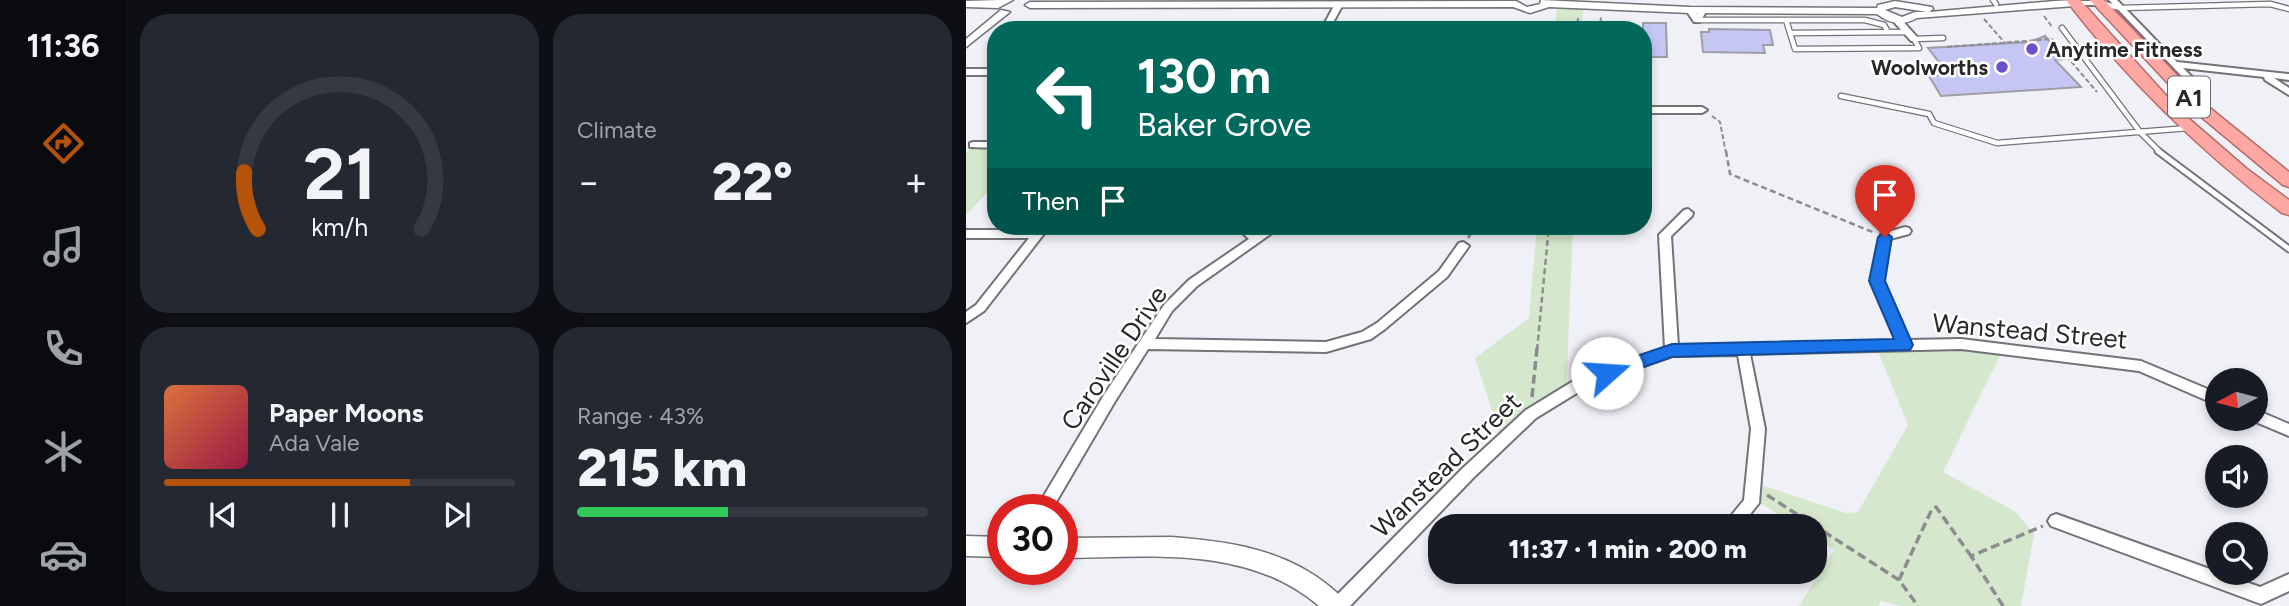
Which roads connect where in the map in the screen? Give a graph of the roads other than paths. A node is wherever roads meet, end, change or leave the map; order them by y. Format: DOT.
graph roads {
  1 [pos="2017,0"];
  2 [pos="2074,1"];
  3 [pos="2103,1"];
  4 [pos="1031,2"];
  5 [pos="1453,2"];
  6 [pos="1517,2"];
  7 [pos="1546,2"];
  8 [pos="1894,2"];
  9 [pos="1995,2"];
  10 [pos="1146,3"];
  11 [pos="1296,3"];
  12 [pos="966,4"];
  13 [pos="1004,6"];
  14 [pos="1338,6"];
  15 [pos="1906,6"];
  16 [pos="2121,8"];
  17 [pos="2289,9"];
  18 [pos="1690,10"];
  19 [pos="1703,10"];
  20 [pos="1880,11"];
  21 [pos="1697,20"];
  22 [pos="1786,20"];
  23 [pos="989,21"];
  24 [pos="1330,21"];
  25 [pos="987,23"];
  26 [pos="1911,27"];
  27 [pos="2062,28"];
  28 [pos="1888,32"];
  29 [pos="1790,33"];
  30 [pos="1943,38"];
  31 [pos="966,44"];
  32 [pos="2175,64"];
  33 [pos="966,72"];
  34 [pos="987,72"];
  35 [pos="2265,76"];
  36 [pos="2289,77"];
  37 [pos="2289,92"];
  38 [pos="1841,96"];
  39 [pos="2199,107"];
  40 [pos="1652,110"];
  41 [pos="1702,110"];
  42 [pos="2189,128"];
  43 [pos="2140,132"];
  44 [pos="974,145"];
  45 [pos="987,145"];
  46 [pos="2289,181"];
  47 [pos="2289,209"];
  48 [pos="1688,213"];
  49 [pos="1905,231"];
  50 [pos="987,233"];
  51 [pos="966,234"];
  52 [pos="1037,235"];
  53 [pos="1252,235"];
  54 [pos="1261,235"];
  55 [pos="1256,238"];
  56 [pos="1463,246"];
  57 [pos="2289,249"];
  58 [pos="966,318"];
  59 [pos="1144,344"];
  60 [pos="1905,345"];
  61 [pos="1743,349"];
  62 [pos="1672,351"];
  63 [pos="2205,394"];
  64 [pos="2268,421"];
  65 [pos="2289,430"];
  66 [pos="1053,494"];
  67 [pos="1741,514"];
  68 [pos="2056,521"];
  69 [pos="966,546"];
  70 [pos="987,547"];
  71 [pos="1078,548"];
  72 [pos="2289,582"];
  73 [pos="1337,606"];
  1 -- 9 [label="street"];
  2 -- 3 [label="street"];
  2 -- 26 [label="street"];
  2 -- 42 [label="highway, A1"];
  3 -- 16 [label="street"];
  3 -- 16 [label="lane"];
  3 -- 39 [label="highway, A1"];
  4 -- 10 [label="street"];
  4 -- 13 [label="street"];
  5 -- 6 [label="street"];
  5 -- 14 [label="street"];
  6 -- 7 [label="street"];
  7 -- 18 [label="street"];
  8 -- 15 [label="street"];
  8 -- 20 [label="street"];
  9 -- 15 [label="street"];
  10 -- 11 [label="street"];
  11 -- 14 [label="street"];
  12 -- 13 [label="street"];
  13 -- 23 [label="street"];
  14 -- 24 [label="street"];
  15 -- 26 [label="street"];
  16 -- 17 [label="lane"];
  16 -- 32 [label="street"];
  18 -- 19 [label="street"];
  18 -- 21 [label="street"];
  19 -- 20 [label="street"];
  19 -- 21 [label="street"];
  20 -- 26 [label="street"];
  21 -- 22 [label="lane"];
  22 -- 28 [label="lane"];
  22 -- 29 [label="lane"];
  25 -- 31 [label="street"];
  26 -- 28 [label="lane"];
  26 -- 29 [label="lane"];
  26 -- 30 [label="lane"];
  27 -- 43 [label="lane"];
  28 -- 29 [label="lane"];
  32 -- 35 [label="street"];
  32 -- 39 [label="street"];
  33 -- 34 [label="street"];
  35 -- 36 [label="street"];
  35 -- 37 [label="street"];
  38 -- 43 [label="lane"];
  39 -- 46 [label="highway, A1"];
  40 -- 41 [label="street"];
  42 -- 43 [label="lane"];
  42 -- 47 [label="highway, A1"];
  43 -- 57 [label="lane"];
  44 -- 45 [label="street"];
  48 -- 62 [label="street"];
  49 -- 60 [label="street"];
  50 -- 51 [label="street"];
  52 -- 58 [label="street"];
  53 -- 55 [label="street"];
  54 -- 55 [label="street, Caroville Drive"];
  55 -- 59 [label="street, Caroville Drive"];
  56 -- 59 [label="street"];
  59 -- 66 [label="street, Caroville Drive"];
  60 -- 61 [label="street, Wanstead Street"];
  60 -- 63 [label="street, Wanstead Street"];
  61 -- 62 [label="street, Wanstead Street"];
  61 -- 67 [label="street"];
  62 -- 73 [label="street, Wanstead Street"];
  64 -- 65 [label="street"];
  68 -- 72 [label="street"];
  69 -- 70 [label="street"];
  71 -- 73 [label="street"];
}
